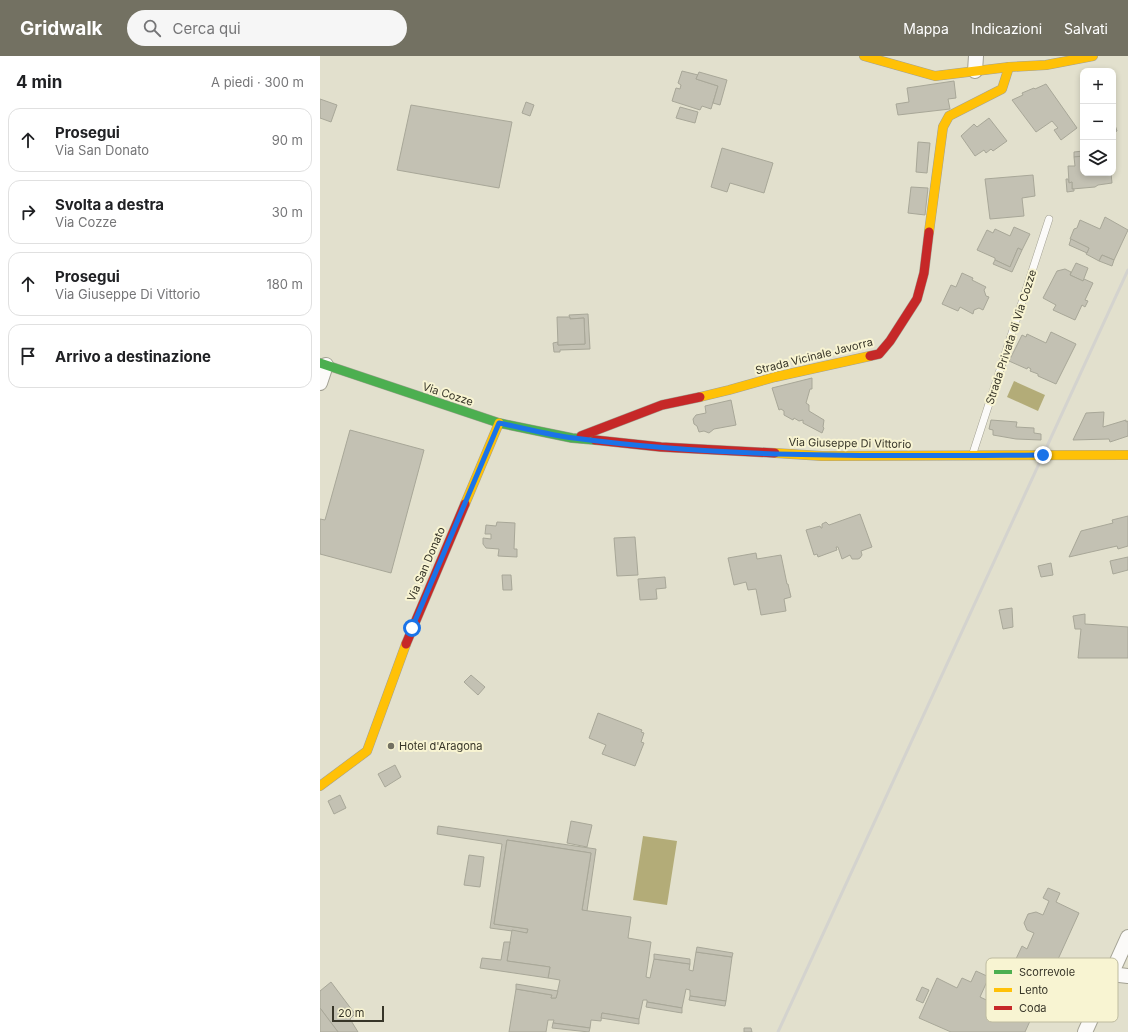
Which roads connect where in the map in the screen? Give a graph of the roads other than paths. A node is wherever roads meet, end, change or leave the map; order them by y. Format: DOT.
graph roads {
  1 [pos="864,56"];
  2 [pos="976,56"];
  3 [pos="1093,56"];
  4 [pos="1073,58"];
  5 [pos="1009,67"];
  6 [pos="975,71"];
  7 [pos="1049,219"];
  8 [pos="323,364"];
  9 [pos="320,382"];
  10 [pos="499,423"];
  11 [pos="572,438"];
  12 [pos="1128,455"];
  13 [pos="972,456"];
  14 [pos="320,786"];
  15 [pos="1128,937"];
  16 [pos="1118,959"];
  17 [pos="1118,975"];
  18 [pos="1128,976"];
  19 [pos="1089,1022"];
  20 [pos="1085,1032"];
  1 -- 6 [label="street"];
  2 -- 6 [label="street"];
  3 -- 4 [label="street"];
  4 -- 5 [label="street"];
  5 -- 6 [label="street"];
  5 -- 11 [label="street, Strada Vicinale Javorra"];
  7 -- 13 [label="lane, Strada Privata di Via Cozze"];
  8 -- 9 [label="street"];
  8 -- 10 [label="street, Via Cozze"];
  10 -- 11 [label="street, Via Cozze"];
  10 -- 14 [label="street, Via San Donato"];
  11 -- 13 [label="street, Via Giuseppe Di Vittorio"];
  12 -- 13 [label="street, Via Giuseppe Di Vittorio"];
  15 -- 16 [label="street"];
  17 -- 18 [label="street"];
  19 -- 20 [label="street"];
}
